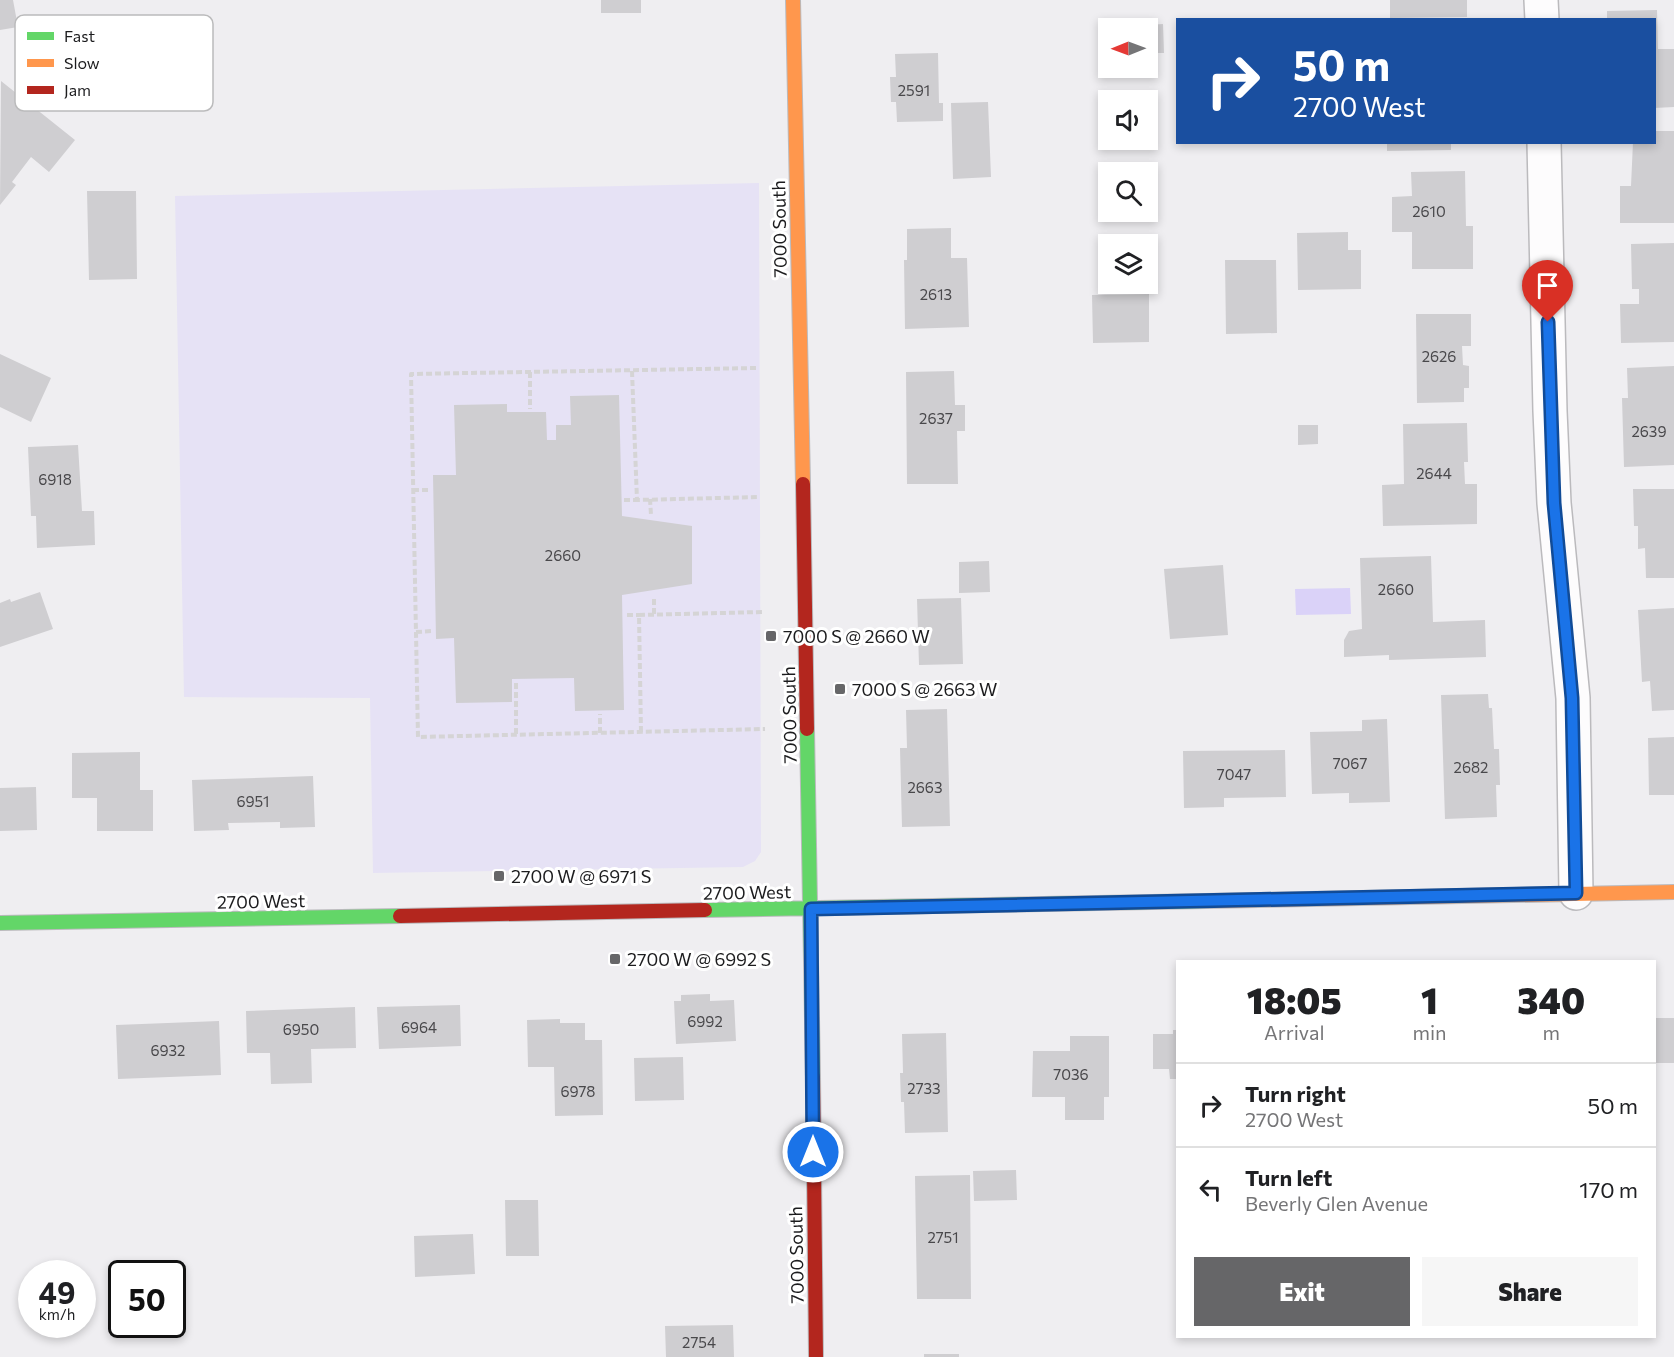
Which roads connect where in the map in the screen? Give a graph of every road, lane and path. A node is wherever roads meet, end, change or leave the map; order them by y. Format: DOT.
graph roads {
  1 [pos="793,0"];
  2 [pos="1541,0"];
  3 [pos="1542,18"];
  4 [pos="1544,144"];
  5 [pos="756,368"];
  6 [pos="632,371"];
  7 [pos="530,372"];
  8 [pos="530,409"];
  9 [pos="413,490"];
  10 [pos="431,490"];
  11 [pos="759,497"];
  12 [pos="624,500"];
  13 [pos="637,500"];
  14 [pos="650,500"];
  15 [pos="651,515"];
  16 [pos="654,599"];
  17 [pos="762,612"];
  18 [pos="627,615"];
  19 [pos="639,615"];
  20 [pos="654,615"];
  21 [pos="433,631"];
  22 [pos="416,632"];
  23 [pos="516,683"];
  24 [pos="600,714"];
  25 [pos="765,729"];
  26 [pos="641,732"];
  27 [pos="600,733"];
  28 [pos="516,735"];
  29 [pos="1674,892"];
  30 [pos="1576,893"];
  31 [pos="811,909"];
  32 [pos="0,923"];
  33 [pos="816,1357"];
  1 -- 31 [label="main road, 7000 South"];
  2 -- 3 [label="street"];
  4 -- 30 [label="street"];
  5 -- 6 [label="path"];
  6 -- 7 [label="path"];
  6 -- 13 [label="path"];
  7 -- 8 [label="path"];
  7 -- 9 [label="path"];
  9 -- 10 [label="path"];
  9 -- 22 [label="path"];
  11 -- 14 [label="path"];
  12 -- 13 [label="path"];
  13 -- 14 [label="path"];
  14 -- 15 [label="path"];
  16 -- 20 [label="path"];
  17 -- 20 [label="path"];
  18 -- 19 [label="path"];
  19 -- 20 [label="path"];
  19 -- 26 [label="path"];
  21 -- 22 [label="path"];
  22 -- 28 [label="path"];
  23 -- 28 [label="path"];
  24 -- 27 [label="path"];
  25 -- 26 [label="path"];
  26 -- 27 [label="path"];
  27 -- 28 [label="path"];
  29 -- 30 [label="main road, 2700 West"];
  30 -- 31 [label="main road, 2700 West"];
  31 -- 32 [label="main road, 2700 West"];
  31 -- 33 [label="main road, 7000 South"];
}
